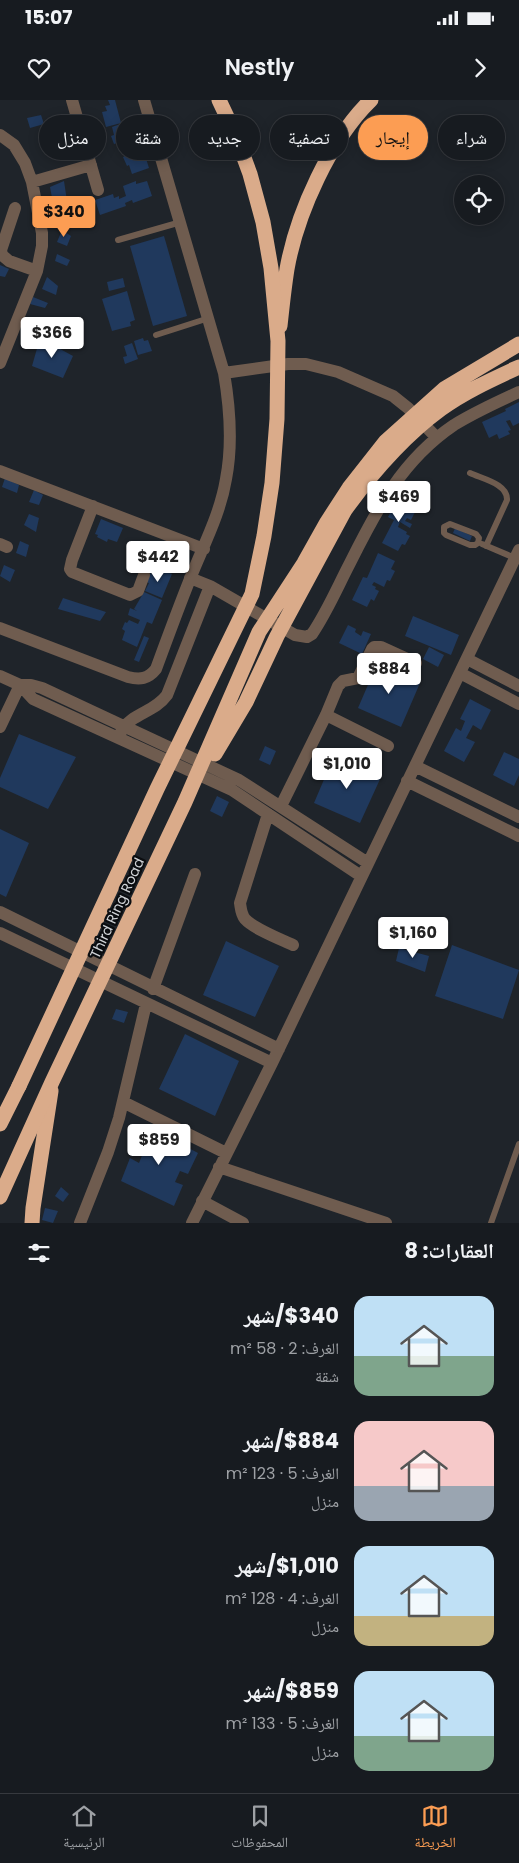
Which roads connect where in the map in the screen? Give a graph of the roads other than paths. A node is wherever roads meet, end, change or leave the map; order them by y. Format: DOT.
graph roads {
  1 [pos="72,100"];
  2 [pos="144,100"];
  3 [pos="219,100"];
  4 [pos="371,100"];
  5 [pos="0,134"];
  6 [pos="91,165"];
  7 [pos="32,182"];
  8 [pos="98,190"];
  9 [pos="15,208"];
  10 [pos="181,222"];
  11 [pos="118,240"];
  12 [pos="37,272"];
  13 [pos="209,318"];
  14 [pos="156,335"];
  15 [pos="278,341"];
  16 [pos="519,344"];
  17 [pos="0,363"];
  18 [pos="519,367"];
  19 [pos="224,373"];
  20 [pos="519,392"];
  21 [pos="437,438"];
  22 [pos="0,471"];
  23 [pos="470,473"];
  24 [pos="93,506"];
  25 [pos="478,542"];
  26 [pos="486,546"];
  27 [pos="204,549"];
  28 [pos="517,554"];
  29 [pos="144,575"];
  30 [pos="190,578"];
  31 [pos="210,586"];
  32 [pos="0,628"];
  33 [pos="467,659"];
  34 [pos="416,663"];
  35 [pos="460,673"];
  36 [pos="0,676"];
  37 [pos="20,685"];
  38 [pos="519,686"];
  39 [pos="519,704"];
  40 [pos="326,715"];
  41 [pos="124,726"];
  42 [pos="0,727"];
  43 [pos="118,738"];
  44 [pos="388,746"];
  45 [pos="415,766"];
  46 [pos="407,781"];
  47 [pos="185,802"];
  48 [pos="281,806"];
  49 [pos="268,814"];
  50 [pos="519,817"];
  51 [pos="519,836"];
  52 [pos="368,862"];
  53 [pos="195,874"];
  54 [pos="361,876"];
  55 [pos="5,915"];
  56 [pos="1,935"];
  57 [pos="292,945"];
  58 [pos="153,989"];
  59 [pos="146,1004"];
  60 [pos="279,1049"];
  61 [pos="272,1063"];
  62 [pos="52,1082"];
  63 [pos="19,1086"];
  64 [pos="123,1102"];
  65 [pos="0,1103"];
  66 [pos="0,1124"];
  67 [pos="519,1144"];
  68 [pos="226,1153"];
  69 [pos="219,1167"];
  70 [pos="0,1197"];
  71 [pos="202,1201"];
  72 [pos="381,1222"];
  73 [pos="32,1223"];
  74 [pos="80,1223"];
  75 [pos="192,1223"];
  76 [pos="243,1223"];
  77 [pos="491,1223"];
  1 -- 6 [label="street"];
  2 -- 10 [label="street"];
  3 -- 15 [label="highway, bridge"];
  4 -- 15 [label="highway, bridge"];
  5 -- 7 [label="street"];
  6 -- 7 [label="street"];
  6 -- 8 [label="street"];
  7 -- 12 [label="street"];
  9 -- 12 [label="street"];
  10 -- 11 [label="lane"];
  10 -- 13 [label="street"];
  12 -- 17 [label="street"];
  13 -- 14 [label="lane"];
  13 -- 19 [label="street"];
  15 -- 63 [label="highway, Third Ring Road, bridge"];
  16 -- 47 [label="highway, Third Ring Road, bridge"];
  18 -- 47 [label="highway, bridge"];
  19 -- 21 [label="street"];
  19 -- 27 [label="street"];
  20 -- 21 [label="street"];
  21 -- 31 [label="street"];
  22 -- 24 [label="street"];
  23 -- 26 [label="lane"];
  24 -- 27 [label="street"];
  24 -- 29 [label="street"];
  25 -- 25 [label="lane"];
  25 -- 26 [label="lane"];
  26 -- 28 [label="lane"];
  27 -- 30 [label="street"];
  28 -- 33 [label="street"];
  30 -- 31 [label="street"];
  30 -- 32 [label="street"];
  31 -- 41 [label="street"];
  33 -- 35 [label="street"];
  33 -- 38 [label="street"];
  34 -- 40 [label="street"];
  35 -- 39 [label="street"];
  35 -- 45 [label="street"];
  36 -- 37 [label="street"];
  37 -- 41 [label="street"];
  37 -- 42 [label="street"];
  37 -- 43 [label="street"];
  40 -- 44 [label="street"];
  40 -- 48 [label="street"];
  41 -- 43 [label="street"];
  41 -- 48 [label="street"];
  43 -- 49 [label="street"];
  45 -- 46 [label="street"];
  45 -- 50 [label="street"];
  46 -- 51 [label="street"];
  46 -- 52 [label="street"];
  47 -- 62 [label="highway, Third Ring Road, bridge"];
  48 -- 52 [label="street"];
  49 -- 54 [label="street"];
  49 -- 57 [label="street"];
  52 -- 54 [label="street"];
  53 -- 58 [label="street"];
  54 -- 60 [label="street"];
  55 -- 56 [label="street"];
  55 -- 58 [label="street"];
  56 -- 59 [label="street"];
  58 -- 60 [label="street"];
  59 -- 61 [label="street"];
  59 -- 64 [label="street"];
  60 -- 61 [label="street"];
  61 -- 68 [label="street"];
  62 -- 70 [label="highway, Third Ring Road, bridge"];
  62 -- 73 [label="highway, bridge"];
  63 -- 65 [label="highway"];
  63 -- 66 [label="highway, Third Ring Road"];
  64 -- 68 [label="street"];
  64 -- 74 [label="street"];
  67 -- 77 [label="lane"];
  68 -- 69 [label="street"];
  69 -- 71 [label="street"];
  69 -- 72 [label="street"];
  71 -- 75 [label="street"];
  71 -- 76 [label="street"];
}
